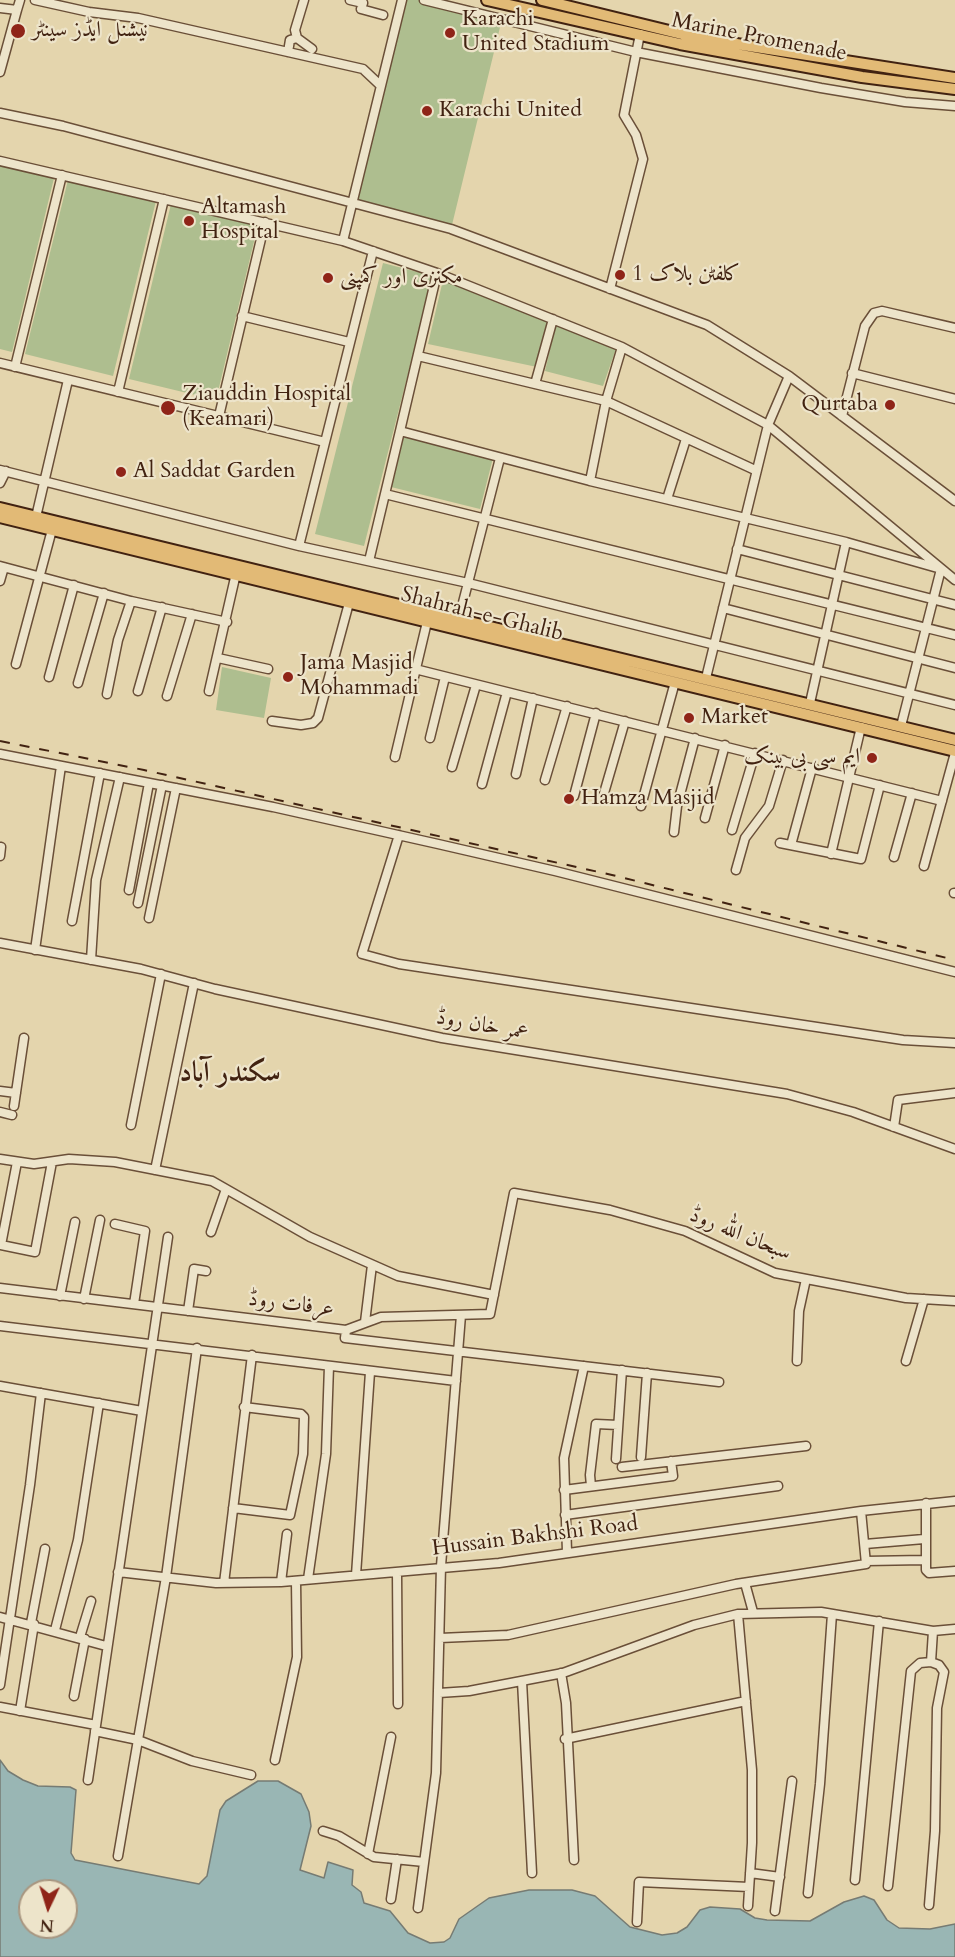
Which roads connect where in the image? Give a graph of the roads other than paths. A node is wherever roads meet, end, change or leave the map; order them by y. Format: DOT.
graph roads {
  1 [pos="20,0"];
  2 [pos="35,0"];
  3 [pos="304,0"];
  4 [pos="350,0"];
  5 [pos="402,0"];
  6 [pos="424,0"];
  7 [pos="487,0"];
  8 [pos="542,0"];
  9 [pos="0,8"];
  10 [pos="17,10"];
  11 [pos="383,15"];
  12 [pos="640,34"];
  13 [pos="297,38"];
  14 [pos="312,49"];
  15 [pos="288,52"];
  16 [pos="636,52"];
  17 [pos="0,72"];
  18 [pos="955,78"];
  19 [pos="380,85"];
  20 [pos="955,89"];
  21 [pos="955,106"];
  22 [pos="0,113"];
  23 [pos="0,161"];
  24 [pos="62,175"];
  25 [pos="164,199"];
  26 [pos="351,203"];
  27 [pos="265,222"];
  28 [pos="343,241"];
  29 [pos="373,251"];
  30 [pos="437,273"];
  31 [pos="610,289"];
  32 [pos="242,316"];
  33 [pos="553,319"];
  34 [pos="955,328"];
  35 [pos="349,342"];
  36 [pos="622,347"];
  37 [pos="418,356"];
  38 [pos="0,363"];
  39 [pos="15,367"];
  40 [pos="852,373"];
  41 [pos="789,376"];
  42 [pos="68,380"];
  43 [pos="535,384"];
  44 [pos="118,392"];
  45 [pos="955,399"];
  46 [pos="606,401"];
  47 [pos="219,416"];
  48 [pos="842,416"];
  49 [pos="768,425"];
  50 [pos="400,431"];
  51 [pos="686,439"];
  52 [pos="325,442"];
  53 [pos="500,458"];
  54 [pos="755,470"];
  55 [pos="3,471"];
  56 [pos="45,480"];
  57 [pos="590,481"];
  58 [pos="0,483"];
  59 [pos="385,494"];
  60 [pos="667,499"];
  61 [pos="955,501"];
  62 [pos="0,508"];
  63 [pos="0,517"];
  64 [pos="36,517"];
  65 [pos="745,518"];
  66 [pos="485,520"];
  67 [pos="53,525"];
  68 [pos="846,543"];
  69 [pos="299,546"];
  70 [pos="737,549"];
  71 [pos="369,561"];
  72 [pos="2,566"];
  73 [pos="941,569"];
  74 [pos="237,570"];
  75 [pos="41,576"];
  76 [pos="839,576"];
  77 [pos="730,579"];
  78 [pos="955,580"];
  79 [pos="0,581"];
  80 [pos="468,583"];
  81 [pos="74,585"];
  82 [pos="104,593"];
  83 [pos="933,599"];
  84 [pos="131,601"];
  85 [pos="349,603"];
  86 [pos="833,604"];
  87 [pos="955,605"];
  88 [pos="162,608"];
  89 [pos="723,608"];
  90 [pos="192,614"];
  91 [pos="459,618"];
  92 [pos="227,622"];
  93 [pos="427,622"];
  94 [pos="926,628"];
  95 [pos="955,635"];
  96 [pos="825,636"];
  97 [pos="713,646"];
  98 [pos="218,658"];
  99 [pos="918,658"];
  100 [pos="16,664"];
  101 [pos="955,668"];
  102 [pos="268,669"];
  103 [pos="415,669"];
  104 [pos="817,670"];
  105 [pos="49,677"];
  106 [pos="445,677"];
  107 [pos="706,678"];
  108 [pos="675,682"];
  109 [pos="78,683"];
  110 [pos="476,684"];
  111 [pos="138,691"];
  112 [pos="209,691"];
  113 [pos="507,692"];
  114 [pos="909,693"];
  115 [pos="107,694"];
  116 [pos="167,696"];
  117 [pos="533,698"];
  118 [pos="810,703"];
  119 [pos="955,705"];
  120 [pos="567,706"];
  121 [pos="596,713"];
  122 [pos="272,721"];
  123 [pos="625,721"];
  124 [pos="901,726"];
  125 [pos="861,727"];
  126 [pos="662,729"];
  127 [pos="430,738"];
  128 [pos="695,738"];
  129 [pos="955,740"];
  130 [pos="725,745"];
  131 [pos="955,752"];
  132 [pos="755,753"];
  133 [pos="0,754"];
  134 [pos="395,757"];
  135 [pos="783,760"];
  136 [pos="61,766"];
  137 [pos="452,767"];
  138 [pos="812,768"];
  139 [pos="100,773"];
  140 [pos="516,774"];
  141 [pos="120,777"];
  142 [pos="849,778"];
  143 [pos="545,780"];
  144 [pos="149,783"];
  145 [pos="482,784"];
  146 [pos="162,785"];
  147 [pos="880,786"];
  148 [pos="176,788"];
  149 [pos="912,793"];
  150 [pos="574,796"];
  151 [pos="602,800"];
  152 [pos="942,801"];
  153 [pos="641,806"];
  154 [pos="705,818"];
  155 [pos="732,830"];
  156 [pos="674,832"];
  157 [pos="399,835"];
  158 [pos="780,843"];
  159 [pos="791,845"];
  160 [pos="831,854"];
  161 [pos="894,857"];
  162 [pos="924,866"];
  163 [pos="736,870"];
  164 [pos="129,890"];
  165 [pos="138,903"];
  166 [pos="149,918"];
  167 [pos="72,921"];
  168 [pos="0,943"];
  169 [pos="35,950"];
  170 [pos="91,960"];
  171 [pos="955,972"];
  172 [pos="161,974"];
  173 [pos="194,983"];
  174 [pos="24,1038"];
  175 [pos="955,1043"];
  176 [pos="0,1090"];
  177 [pos="16,1093"];
  178 [pos="955,1093"];
  179 [pos="0,1112"];
  180 [pos="130,1125"];
  181 [pos="894,1127"];
  182 [pos="955,1149"];
  183 [pos="0,1159"];
  184 [pos="17,1162"];
  185 [pos="52,1162"];
  186 [pos="155,1170"];
  187 [pos="226,1189"];
  188 [pos="514,1193"];
  189 [pos="100,1220"];
  190 [pos="75,1222"];
  191 [pos="115,1224"];
  192 [pos="211,1232"];
  193 [pos="168,1237"];
  194 [pos="372,1265"];
  195 [pos="206,1271"];
  196 [pos="806,1279"];
  197 [pos="0,1288"];
  198 [pos="494,1295"];
  199 [pos="60,1296"];
  200 [pos="84,1299"];
  201 [pos="924,1299"];
  202 [pos="955,1300"];
  203 [pos="134,1304"];
  204 [pos="158,1307"];
  205 [pos="188,1311"];
  206 [pos="461,1315"];
  207 [pos="365,1322"];
  208 [pos="0,1326"];
  209 [pos="346,1330"];
  210 [pos="152,1343"];
  211 [pos="197,1348"];
  212 [pos="459,1351"];
  213 [pos="252,1355"];
  214 [pos="797,1361"];
  215 [pos="906,1361"];
  216 [pos="329,1366"];
  217 [pos="584,1366"];
  218 [pos="622,1371"];
  219 [pos="370,1372"];
  220 [pos="647,1373"];
  221 [pos="456,1381"];
  222 [pos="719,1382"];
  223 [pos="0,1386"];
  224 [pos="41,1393"];
  225 [pos="99,1403"];
  226 [pos="244,1407"];
  227 [pos="142,1411"];
  228 [pos="618,1425"];
  229 [pos="806,1446"];
  230 [pos="641,1457"];
  231 [pos="616,1459"];
  232 [pos="671,1461"];
  233 [pos="622,1467"];
  234 [pos="591,1486"];
  235 [pos="778,1486"];
  236 [pos="564,1490"];
  237 [pos="955,1501"];
  238 [pos="926,1503"];
  239 [pos="233,1508"];
  240 [pos="861,1511"];
  241 [pos="565,1515"];
  242 [pos="287,1534"];
  243 [pos="924,1539"];
  244 [pos="865,1544"];
  245 [pos="45,1549"];
  246 [pos="567,1552"];
  247 [pos="924,1560"];
  248 [pos="866,1561"];
  249 [pos="441,1566"];
  250 [pos="955,1571"];
  251 [pos="118,1572"];
  252 [pos="397,1572"];
  253 [pos="356,1575"];
  254 [pos="165,1577"];
  255 [pos="308,1579"];
  256 [pos="296,1581"];
  257 [pos="281,1582"];
  258 [pos="224,1583"];
  259 [pos="745,1583"];
  260 [pos="91,1601"];
  261 [pos="753,1612"];
  262 [pos="738,1614"];
  263 [pos="832,1614"];
  264 [pos="0,1617"];
  265 [pos="10,1618"];
  266 [pos="879,1621"];
  267 [pos="32,1624"];
  268 [pos="955,1629"];
  269 [pos="55,1630"];
  270 [pos="933,1631"];
  271 [pos="82,1638"];
  272 [pos="440,1638"];
  273 [pos="106,1646"];
  274 [pos="931,1662"];
  275 [pos="561,1673"];
  276 [pos="522,1681"];
  277 [pos="0,1685"];
  278 [pos="439,1693"];
  279 [pos="74,1696"];
  280 [pos="746,1701"];
  281 [pos="398,1704"];
  282 [pos="0,1707"];
  283 [pos="20,1711"];
  284 [pos="95,1728"];
  285 [pos="391,1737"];
  286 [pos="565,1739"];
  287 [pos="138,1740"];
  288 [pos="275,1760"];
  289 [pos="250,1775"];
  290 [pos="88,1780"];
  291 [pos="792,1780"];
  292 [pos="323,1831"];
  293 [pos="368,1854"];
  294 [pos="118,1856"];
  295 [pos="397,1859"];
  296 [pos="573,1860"];
  297 [pos="424,1862"];
  298 [pos="750,1873"];
  299 [pos="532,1874"];
  300 [pos="780,1877"];
  301 [pos="855,1880"];
  302 [pos="888,1886"];
  303 [pos="749,1887"];
  304 [pos="808,1893"];
  305 [pos="392,1899"];
  306 [pos="929,1905"];
  307 [pos="748,1906"];
  308 [pos="418,1908"];
  309 [pos="776,1911"];
  310 [pos="637,1922"];
  1 -- 10 [label="street"];
  2 -- 15 [label="street"];
  3 -- 13 [label="street"];
  4 -- 11 [label="street"];
  5 -- 19 [label="street"];
  6 -- 16 [label="street"];
  7 -- 12 [label="main road, Marine Promenade"];
  8 -- 18 [label="main road, Marine Promenade"];
  9 -- 10 [label="street"];
  10 -- 17 [label="street"];
  12 -- 16 [label="street"];
  12 -- 20 [label="main road, Marine Promenade"];
  13 -- 14 [label="street"];
  13 -- 15 [label="street"];
  15 -- 19 [label="street"];
  16 -- 21 [label="street"];
  16 -- 31 [label="street"];
  19 -- 26 [label="street"];
  22 -- 26 [label="street"];
  23 -- 24 [label="street"];
  24 -- 25 [label="street"];
  24 -- 39 [label="street"];
  25 -- 27 [label="street"];
  25 -- 44 [label="street"];
  26 -- 28 [label="street"];
  26 -- 31 [label="street"];
  27 -- 28 [label="street"];
  27 -- 32 [label="street"];
  28 -- 29 [label="street"];
  29 -- 30 [label="street"];
  29 -- 35 [label="street"];
  30 -- 33 [label="street"];
  30 -- 37 [label="street"];
  31 -- 41 [label="street"];
  32 -- 35 [label="street"];
  32 -- 47 [label="street"];
  33 -- 36 [label="street"];
  33 -- 43 [label="street"];
  34 -- 40 [label="street"];
  35 -- 52 [label="street"];
  36 -- 46 [label="street"];
  36 -- 49 [label="street"];
  37 -- 43 [label="street"];
  37 -- 50 [label="street"];
  38 -- 39 [label="street"];
  39 -- 42 [label="street"];
  40 -- 45 [label="street"];
  40 -- 48 [label="street"];
  41 -- 48 [label="street"];
  41 -- 49 [label="street"];
  42 -- 44 [label="street"];
  42 -- 56 [label="street"];
  43 -- 46 [label="street"];
  44 -- 47 [label="street"];
  46 -- 51 [label="street"];
  46 -- 57 [label="street"];
  47 -- 52 [label="street"];
  48 -- 61 [label="street"];
  49 -- 54 [label="street"];
  49 -- 73 [label="street"];
  50 -- 53 [label="street"];
  50 -- 59 [label="street"];
  51 -- 54 [label="street"];
  51 -- 60 [label="street"];
  52 -- 69 [label="street"];
  53 -- 57 [label="street"];
  53 -- 66 [label="street"];
  54 -- 65 [label="street"];
  55 -- 56 [label="street"];
  55 -- 58 [label="street"];
  56 -- 64 [label="street"];
  56 -- 69 [label="street"];
  57 -- 60 [label="street"];
  59 -- 66 [label="street"];
  59 -- 71 [label="street"];
  60 -- 65 [label="street"];
  62 -- 64 [label="main road, Shahrah-e-Ghalib"];
  63 -- 67 [label="main road, Shahrah-e-Ghalib"];
  64 -- 67 [label="main road, Shahrah-e-Ghalib"];
  65 -- 68 [label="street"];
  65 -- 70 [label="street"];
  66 -- 77 [label="street"];
  66 -- 80 [label="street"];
  67 -- 74 [label="main road, Shahrah-e-Ghalib"];
  67 -- 75 [label="street"];
  68 -- 73 [label="street"];
  68 -- 76 [label="street"];
  69 -- 71 [label="street"];
  70 -- 76 [label="street"];
  70 -- 77 [label="street"];
  71 -- 80 [label="street"];
  72 -- 75 [label="street"];
  72 -- 79 [label="street"];
  73 -- 78 [label="street"];
  73 -- 83 [label="street"];
  74 -- 85 [label="main road, Shahrah-e-Ghalib"];
  74 -- 91 [label="main road, Shahrah-e-Ghalib"];
  74 -- 92 [label="street"];
  75 -- 81 [label="street"];
  75 -- 100 [label="street"];
  76 -- 83 [label="street"];
  76 -- 86 [label="street"];
  77 -- 86 [label="street"];
  77 -- 89 [label="street"];
  80 -- 91 [label="street"];
  80 -- 97 [label="street"];
  81 -- 82 [label="street"];
  81 -- 105 [label="street"];
  82 -- 84 [label="street"];
  82 -- 109 [label="street"];
  83 -- 87 [label="street"];
  83 -- 94 [label="street"];
  84 -- 88 [label="street"];
  84 -- 115 [label="street"];
  85 -- 93 [label="main road, Shahrah-e-Ghalib"];
  85 -- 122 [label="street"];
  86 -- 94 [label="street"];
  86 -- 96 [label="street"];
  88 -- 90 [label="street"];
  88 -- 111 [label="street"];
  89 -- 96 [label="street"];
  89 -- 97 [label="street"];
  90 -- 92 [label="street"];
  90 -- 116 [label="street"];
  91 -- 107 [label="main road, Shahrah-e-Ghalib"];
  92 -- 98 [label="street"];
  93 -- 103 [label="street"];
  93 -- 108 [label="main road, Shahrah-e-Ghalib"];
  94 -- 95 [label="street"];
  94 -- 99 [label="street"];
  96 -- 99 [label="street"];
  96 -- 104 [label="street"];
  97 -- 104 [label="street"];
  97 -- 107 [label="street"];
  98 -- 102 [label="street"];
  98 -- 112 [label="street"];
  99 -- 101 [label="street"];
  99 -- 114 [label="street"];
  103 -- 106 [label="street"];
  103 -- 134 [label="street"];
  104 -- 114 [label="street"];
  104 -- 118 [label="street"];
  106 -- 110 [label="street"];
  106 -- 127 [label="street"];
  107 -- 118 [label="main road, Shahrah-e-Ghalib"];
  108 -- 125 [label="main road, Shahrah-e-Ghalib"];
  108 -- 126 [label="street"];
  110 -- 113 [label="street"];
  110 -- 137 [label="street"];
  113 -- 117 [label="street"];
  113 -- 145 [label="street"];
  114 -- 119 [label="street"];
  114 -- 124 [label="street"];
  117 -- 120 [label="street"];
  117 -- 140 [label="street"];
  118 -- 124 [label="main road, Shahrah-e-Ghalib"];
  120 -- 121 [label="street"];
  120 -- 143 [label="street"];
  121 -- 123 [label="street"];
  121 -- 150 [label="street"];
  123 -- 126 [label="street"];
  123 -- 151 [label="street"];
  124 -- 129 [label="main road, Shahrah-e-Ghalib"];
  125 -- 131 [label="main road, Shahrah-e-Ghalib"];
  125 -- 142 [label="street"];
  126 -- 128 [label="street"];
  126 -- 153 [label="street"];
  128 -- 130 [label="street"];
  128 -- 156 [label="street"];
  130 -- 132 [label="street"];
  130 -- 154 [label="street"];
  131 -- 152 [label="street"];
  132 -- 135 [label="street"];
  132 -- 155 [label="street"];
  133 -- 136 [label="street"];
  135 -- 138 [label="street"];
  135 -- 163 [label="street"];
  136 -- 139 [label="street"];
  136 -- 169 [label="street"];
  138 -- 142 [label="street"];
  138 -- 159 [label="street"];
  139 -- 141 [label="street"];
  139 -- 167 [label="street"];
  141 -- 144 [label="street"];
  141 -- 170 [label="street"];
  142 -- 147 [label="street"];
  142 -- 160 [label="street"];
  144 -- 146 [label="street"];
  144 -- 164 [label="street"];
  146 -- 148 [label="street"];
  146 -- 165 [label="street"];
  147 -- 149 [label="street"];
  147 -- 160 [label="street"];
  148 -- 157 [label="street"];
  148 -- 166 [label="street"];
  149 -- 152 [label="street"];
  149 -- 161 [label="street"];
  152 -- 162 [label="street"];
  157 -- 171 [label="street"];
  157 -- 175 [label="street"];
  158 -- 159 [label="street"];
  159 -- 160 [label="street"];
  168 -- 169 [label="street, عمر خان روڈ"];
  169 -- 170 [label="street, عمر خان روڈ"];
  170 -- 172 [label="street, عمر خان روڈ"];
  172 -- 173 [label="street, عمر خان روڈ"];
  172 -- 180 [label="street"];
  173 -- 181 [label="street, عمر خان روڈ"];
  173 -- 186 [label="street"];
  174 -- 177 [label="street"];
  176 -- 177 [label="street"];
  177 -- 179 [label="street"];
  178 -- 181 [label="street"];
  181 -- 182 [label="street, عمر خان روڈ"];
  183 -- 184 [label="street"];
  184 -- 185 [label="street"];
  184 -- 185 [label="street"];
  185 -- 186 [label="street"];
  186 -- 187 [label="street"];
  187 -- 192 [label="street"];
  187 -- 194 [label="street"];
  188 -- 196 [label="street, سبحان اللہ روڈ"];
  188 -- 198 [label="street, عرفات روڈ"];
  189 -- 200 [label="street"];
  190 -- 199 [label="street"];
  191 -- 203 [label="street"];
  193 -- 204 [label="street"];
  194 -- 198 [label="street"];
  194 -- 207 [label="street"];
  195 -- 205 [label="street"];
  196 -- 201 [label="street, سبحان اللہ روڈ"];
  196 -- 214 [label="street"];
  197 -- 199 [label="street, عرفات روڈ"];
  198 -- 206 [label="street, عرفات روڈ"];
  199 -- 200 [label="street, عرفات روڈ"];
  200 -- 203 [label="street, عرفات روڈ"];
  201 -- 202 [label="street, سبحان اللہ روڈ"];
  201 -- 215 [label="street"];
  203 -- 204 [label="street, عرفات روڈ"];
  204 -- 205 [label="street, عرفات روڈ"];
  204 -- 210 [label="street"];
  205 -- 209 [label="street, عرفات روڈ"];
  206 -- 207 [label="street, عرفات روڈ"];
  206 -- 212 [label="street"];
  207 -- 209 [label="street, عرفات روڈ"];
  208 -- 210 [label="street"];
  209 -- 212 [label="street"];
  210 -- 211 [label="street"];
  210 -- 227 [label="street"];
  211 -- 213 [label="street"];
  211 -- 254 [label="street"];
  212 -- 217 [label="street"];
  212 -- 221 [label="street"];
  213 -- 216 [label="street"];
  213 -- 226 [label="street"];
  216 -- 219 [label="street"];
  216 -- 255 [label="street"];
  217 -- 218 [label="street"];
  217 -- 236 [label="street"];
  218 -- 220 [label="street"];
  218 -- 228 [label="street"];
  219 -- 221 [label="street"];
  219 -- 253 [label="street"];
  220 -- 222 [label="street"];
  220 -- 230 [label="street"];
  221 -- 249 [label="street"];
  223 -- 224 [label="street"];
  224 -- 225 [label="street"];
  224 -- 265 [label="street"];
  225 -- 227 [label="street"];
  225 -- 269 [label="street"];
  226 -- 239 [label="street"];
  226 -- 239 [label="street"];
  227 -- 251 [label="street"];
  228 -- 231 [label="street"];
  228 -- 234 [label="street"];
  229 -- 232 [label="street"];
  232 -- 233 [label="street"];
  232 -- 234 [label="street"];
  234 -- 236 [label="street"];
  235 -- 241 [label="street"];
  236 -- 241 [label="street"];
  237 -- 238 [label="street, Hussain Bakhshi Road"];
  238 -- 240 [label="street, Hussain Bakhshi Road"];
  238 -- 243 [label="street"];
  239 -- 258 [label="street"];
  240 -- 244 [label="street"];
  240 -- 246 [label="street, Hussain Bakhshi Road"];
  241 -- 246 [label="street"];
  242 -- 257 [label="street"];
  243 -- 244 [label="street"];
  243 -- 247 [label="street"];
  244 -- 248 [label="street"];
  245 -- 267 [label="street"];
  246 -- 249 [label="street, Hussain Bakhshi Road"];
  247 -- 248 [label="street"];
  247 -- 250 [label="street"];
  248 -- 259 [label="street"];
  249 -- 252 [label="street, Hussain Bakhshi Road"];
  249 -- 272 [label="street"];
  251 -- 254 [label="street, Hussain Bakhshi Road"];
  251 -- 273 [label="street"];
  252 -- 253 [label="street, Hussain Bakhshi Road"];
  252 -- 281 [label="street"];
  253 -- 255 [label="street, Hussain Bakhshi Road"];
  254 -- 258 [label="street, Hussain Bakhshi Road"];
  254 -- 287 [label="street"];
  255 -- 256 [label="street, Hussain Bakhshi Road"];
  256 -- 257 [label="street, Hussain Bakhshi Road"];
  256 -- 288 [label="street"];
  257 -- 258 [label="street, Hussain Bakhshi Road"];
  259 -- 261 [label="street"];
  259 -- 272 [label="street"];
  260 -- 271 [label="street"];
  261 -- 262 [label="street"];
  261 -- 263 [label="street"];
  262 -- 275 [label="street"];
  262 -- 280 [label="street"];
  263 -- 266 [label="street"];
  263 -- 304 [label="street"];
  264 -- 265 [label="street"];
  265 -- 267 [label="street"];
  265 -- 277 [label="street"];
  266 -- 270 [label="street"];
  266 -- 301 [label="street"];
  267 -- 269 [label="street"];
  267 -- 283 [label="street"];
  268 -- 270 [label="street"];
  269 -- 271 [label="street"];
  270 -- 274 [label="street"];
  271 -- 273 [label="street"];
  271 -- 279 [label="street"];
  272 -- 278 [label="street"];
  273 -- 284 [label="street"];
  274 -- 302 [label="street"];
  274 -- 306 [label="street"];
  275 -- 276 [label="street"];
  275 -- 286 [label="street"];
  276 -- 278 [label="street"];
  276 -- 299 [label="street"];
  278 -- 297 [label="street"];
  280 -- 286 [label="street"];
  280 -- 298 [label="street"];
  282 -- 283 [label="street"];
  283 -- 284 [label="street"];
  284 -- 287 [label="street"];
  284 -- 290 [label="street"];
  285 -- 293 [label="street"];
  286 -- 296 [label="street"];
  287 -- 289 [label="street"];
  287 -- 294 [label="street"];
  291 -- 300 [label="street"];
  292 -- 293 [label="street"];
  293 -- 295 [label="street"];
  295 -- 297 [label="street"];
  295 -- 305 [label="street"];
  297 -- 308 [label="street"];
  298 -- 300 [label="street"];
  298 -- 303 [label="street"];
  300 -- 309 [label="street"];
  303 -- 307 [label="street"];
  303 -- 310 [label="street"];
}
